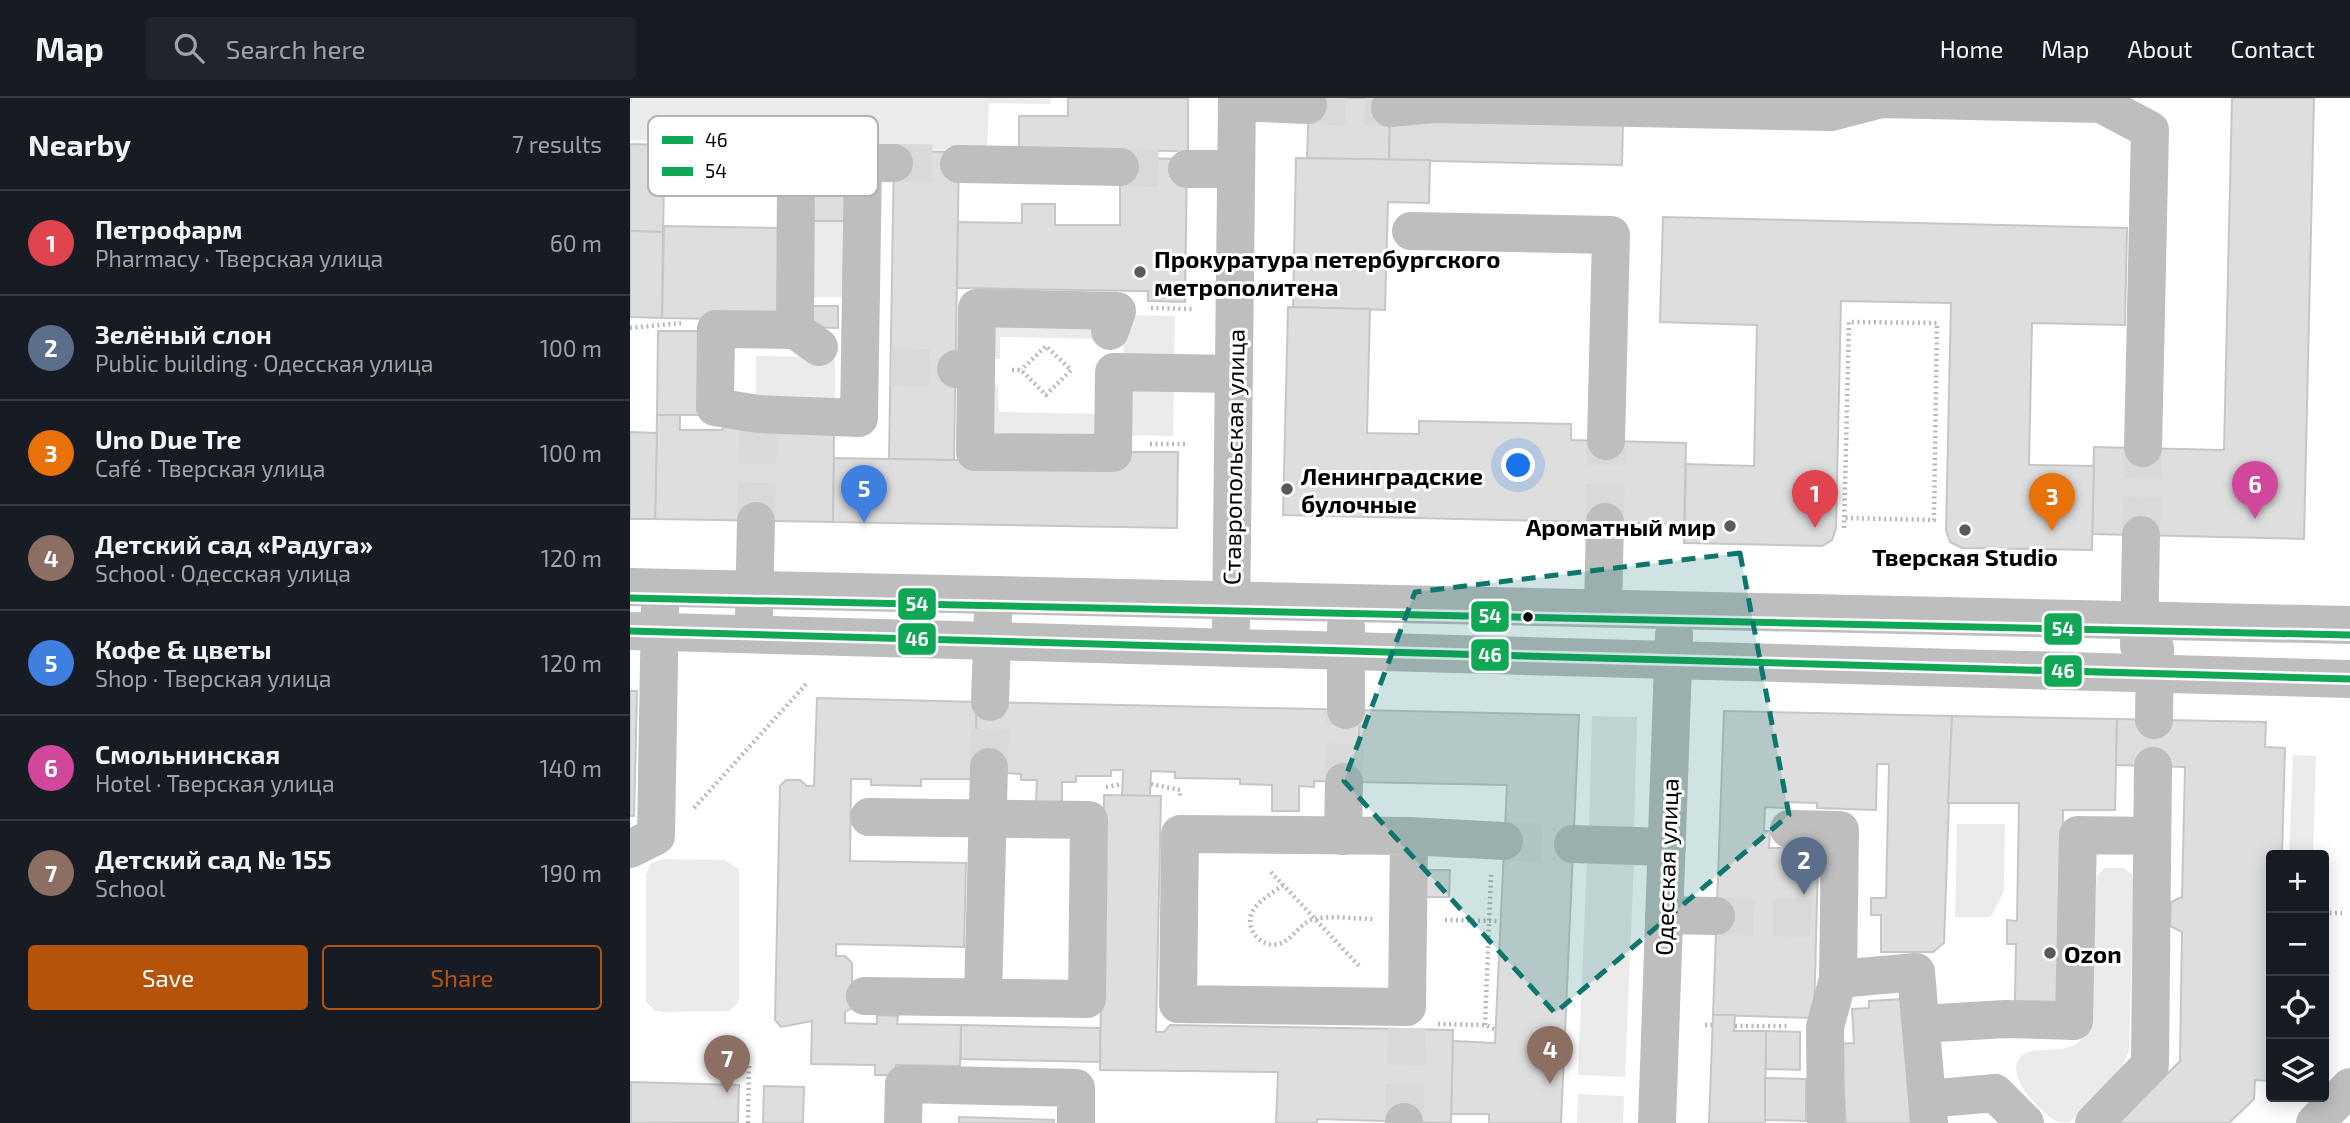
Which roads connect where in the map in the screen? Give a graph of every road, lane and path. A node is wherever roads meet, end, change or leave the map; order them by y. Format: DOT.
graph roads {
  1 [pos="1881,98"];
  2 [pos="1237,100"];
  3 [pos="1435,101"];
  4 [pos="1587,102"];
  5 [pos="1308,105"];
  6 [pos="1390,108"];
  7 [pos="878,163"];
  8 [pos="894,163"];
  9 [pos="959,164"];
  10 [pos="1120,167"];
  11 [pos="1187,169"];
  12 [pos="1236,169"];
  13 [pos="797,196"];
  14 [pos="865,196"];
  15 [pos="1411,231"];
  16 [pos="1155,308"];
  17 [pos="1192,309"];
  18 [pos="679,323"];
  19 [pos="630,328"];
  20 [pos="1112,347"];
  21 [pos="1021,370"];
  22 [pos="1234,374"];
  23 [pos="1606,442"];
  24 [pos="2143,448"];
  25 [pos="1845,518"];
  26 [pos="756,521"];
  27 [pos="1605,522"];
  28 [pos="1844,528"];
  29 [pos="2141,535"];
  30 [pos="645,587"];
  31 [pos="755,589"];
  32 [pos="993,595"];
  33 [pos="1231,600"];
  34 [pos="1347,603"];
  35 [pos="1603,608"];
  36 [pos="1674,610"];
  37 [pos="2148,621"];
  38 [pos="2350,625"];
  39 [pos="645,631"];
  40 [pos="754,635"];
  41 [pos="992,641"];
  42 [pos="1230,648"];
  43 [pos="1346,651"];
  44 [pos="1673,660"];
  45 [pos="2146,673"];
  46 [pos="2350,679"];
  47 [pos="808,682"];
  48 [pos="990,702"];
  49 [pos="1346,710"];
  50 [pos="2154,720"];
  51 [pos="2153,766"];
  52 [pos="989,767"];
  53 [pos="1344,782"];
  54 [pos="869,817"];
  55 [pos="987,819"];
  56 [pos="1789,829"];
  57 [pos="1236,835"];
  58 [pos="1343,836"];
  59 [pos="1409,836"];
  60 [pos="2152,836"];
  61 [pos="1498,840"];
  62 [pos="643,842"];
  63 [pos="1573,844"];
  64 [pos="1667,847"];
  65 [pos="1283,885"];
  66 [pos="2329,913"];
  67 [pos="2342,913"];
  68 [pos="1664,915"];
  69 [pos="1716,916"];
  70 [pos="1314,919"];
  71 [pos="1838,979"];
  72 [pos="864,996"];
  73 [pos="983,997"];
  74 [pos="1407,1019"];
  75 [pos="1921,1024"];
  76 [pos="1485,1025"];
  77 [pos="1705,1025"];
  78 [pos="1712,1025"];
  79 [pos="1735,1026"];
  80 [pos="1825,1027"];
  81 [pos="1496,1030"];
  82 [pos="749,1065"];
  83 [pos="2350,1087"];
  84 [pos="1928,1111"];
  85 [pos="748,1123"];
  86 [pos="903,1123"];
  87 [pos="1076,1123"];
  88 [pos="1657,1123"];
  89 [pos="1826,1123"];
  90 [pos="2025,1123"];
  91 [pos="2094,1123"];
  92 [pos="2315,1123"];
  1 -- 4 [label="street"];
  1 -- 24 [label="street"];
  2 -- 5 [label="street"];
  2 -- 12 [label="street, Ставропольская улица"];
  3 -- 4 [label="street"];
  3 -- 6 [label="street"];
  7 -- 8 [label="street"];
  9 -- 10 [label="street"];
  11 -- 12 [label="street"];
  12 -- 22 [label="street, Ставропольская улица"];
  13 -- 14 [label="street"];
  15 -- 23 [label="street"];
  16 -- 17 [label="path"];
  18 -- 19 [label="path"];
  20 -- 20 [label="street"];
  20 -- 22 [label="street"];
  21 -- 21 [label="path"];
  22 -- 33 [label="street, Ставропольская улица"];
  25 -- 25 [label="path"];
  25 -- 28 [label="path"];
  26 -- 31 [label="street"];
  27 -- 35 [label="street"];
  29 -- 37 [label="street"];
  30 -- 31 [label="street"];
  30 -- 39 [label="street"];
  31 -- 32 [label="street"];
  31 -- 40 [label="street"];
  32 -- 33 [label="street"];
  32 -- 41 [label="street"];
  33 -- 34 [label="street"];
  33 -- 42 [label="street, Ставропольская улица"];
  34 -- 35 [label="street"];
  34 -- 43 [label="street"];
  35 -- 36 [label="street"];
  36 -- 37 [label="street"];
  36 -- 44 [label="street, Одесская улица"];
  37 -- 38 [label="street"];
  37 -- 45 [label="street"];
  39 -- 40 [label="street"];
  39 -- 62 [label="street"];
  40 -- 41 [label="street"];
  41 -- 42 [label="street"];
  41 -- 48 [label="street"];
  42 -- 43 [label="street"];
  43 -- 44 [label="street"];
  43 -- 49 [label="street"];
  44 -- 45 [label="street"];
  44 -- 64 [label="street, Одесская улица"];
  45 -- 46 [label="street"];
  45 -- 50 [label="street"];
  47 -- 62 [label="path"];
  51 -- 60 [label="street"];
  52 -- 55 [label="street"];
  53 -- 58 [label="street"];
  54 -- 55 [label="street"];
  55 -- 73 [label="street"];
  55 -- 73 [label="street"];
  56 -- 71 [label="street"];
  57 -- 58 [label="street"];
  57 -- 65 [label="path"];
  57 -- 74 [label="street"];
  58 -- 59 [label="street"];
  59 -- 61 [label="street"];
  59 -- 74 [label="street"];
  60 -- 75 [label="street"];
  60 -- 91 [label="street"];
  61 -- 76 [label="path"];
  63 -- 64 [label="street"];
  64 -- 68 [label="street, Одесская улица"];
  65 -- 70 [label="path"];
  65 -- 70 [label="path"];
  66 -- 67 [label="path"];
  68 -- 69 [label="street"];
  68 -- 88 [label="street, Одесская улица"];
  70 -- 74 [label="path"];
  71 -- 75 [label="street"];
  71 -- 80 [label="street"];
  72 -- 73 [label="street"];
  74 -- 76 [label="path"];
  75 -- 84 [label="street"];
  76 -- 81 [label="path"];
  77 -- 78 [label="path"];
  79 -- 80 [label="path"];
  80 -- 89 [label="street"];
  82 -- 85 [label="path"];
  83 -- 92 [label="street"];
  84 -- 90 [label="street"];
  86 -- 87 [label="street"];
}
